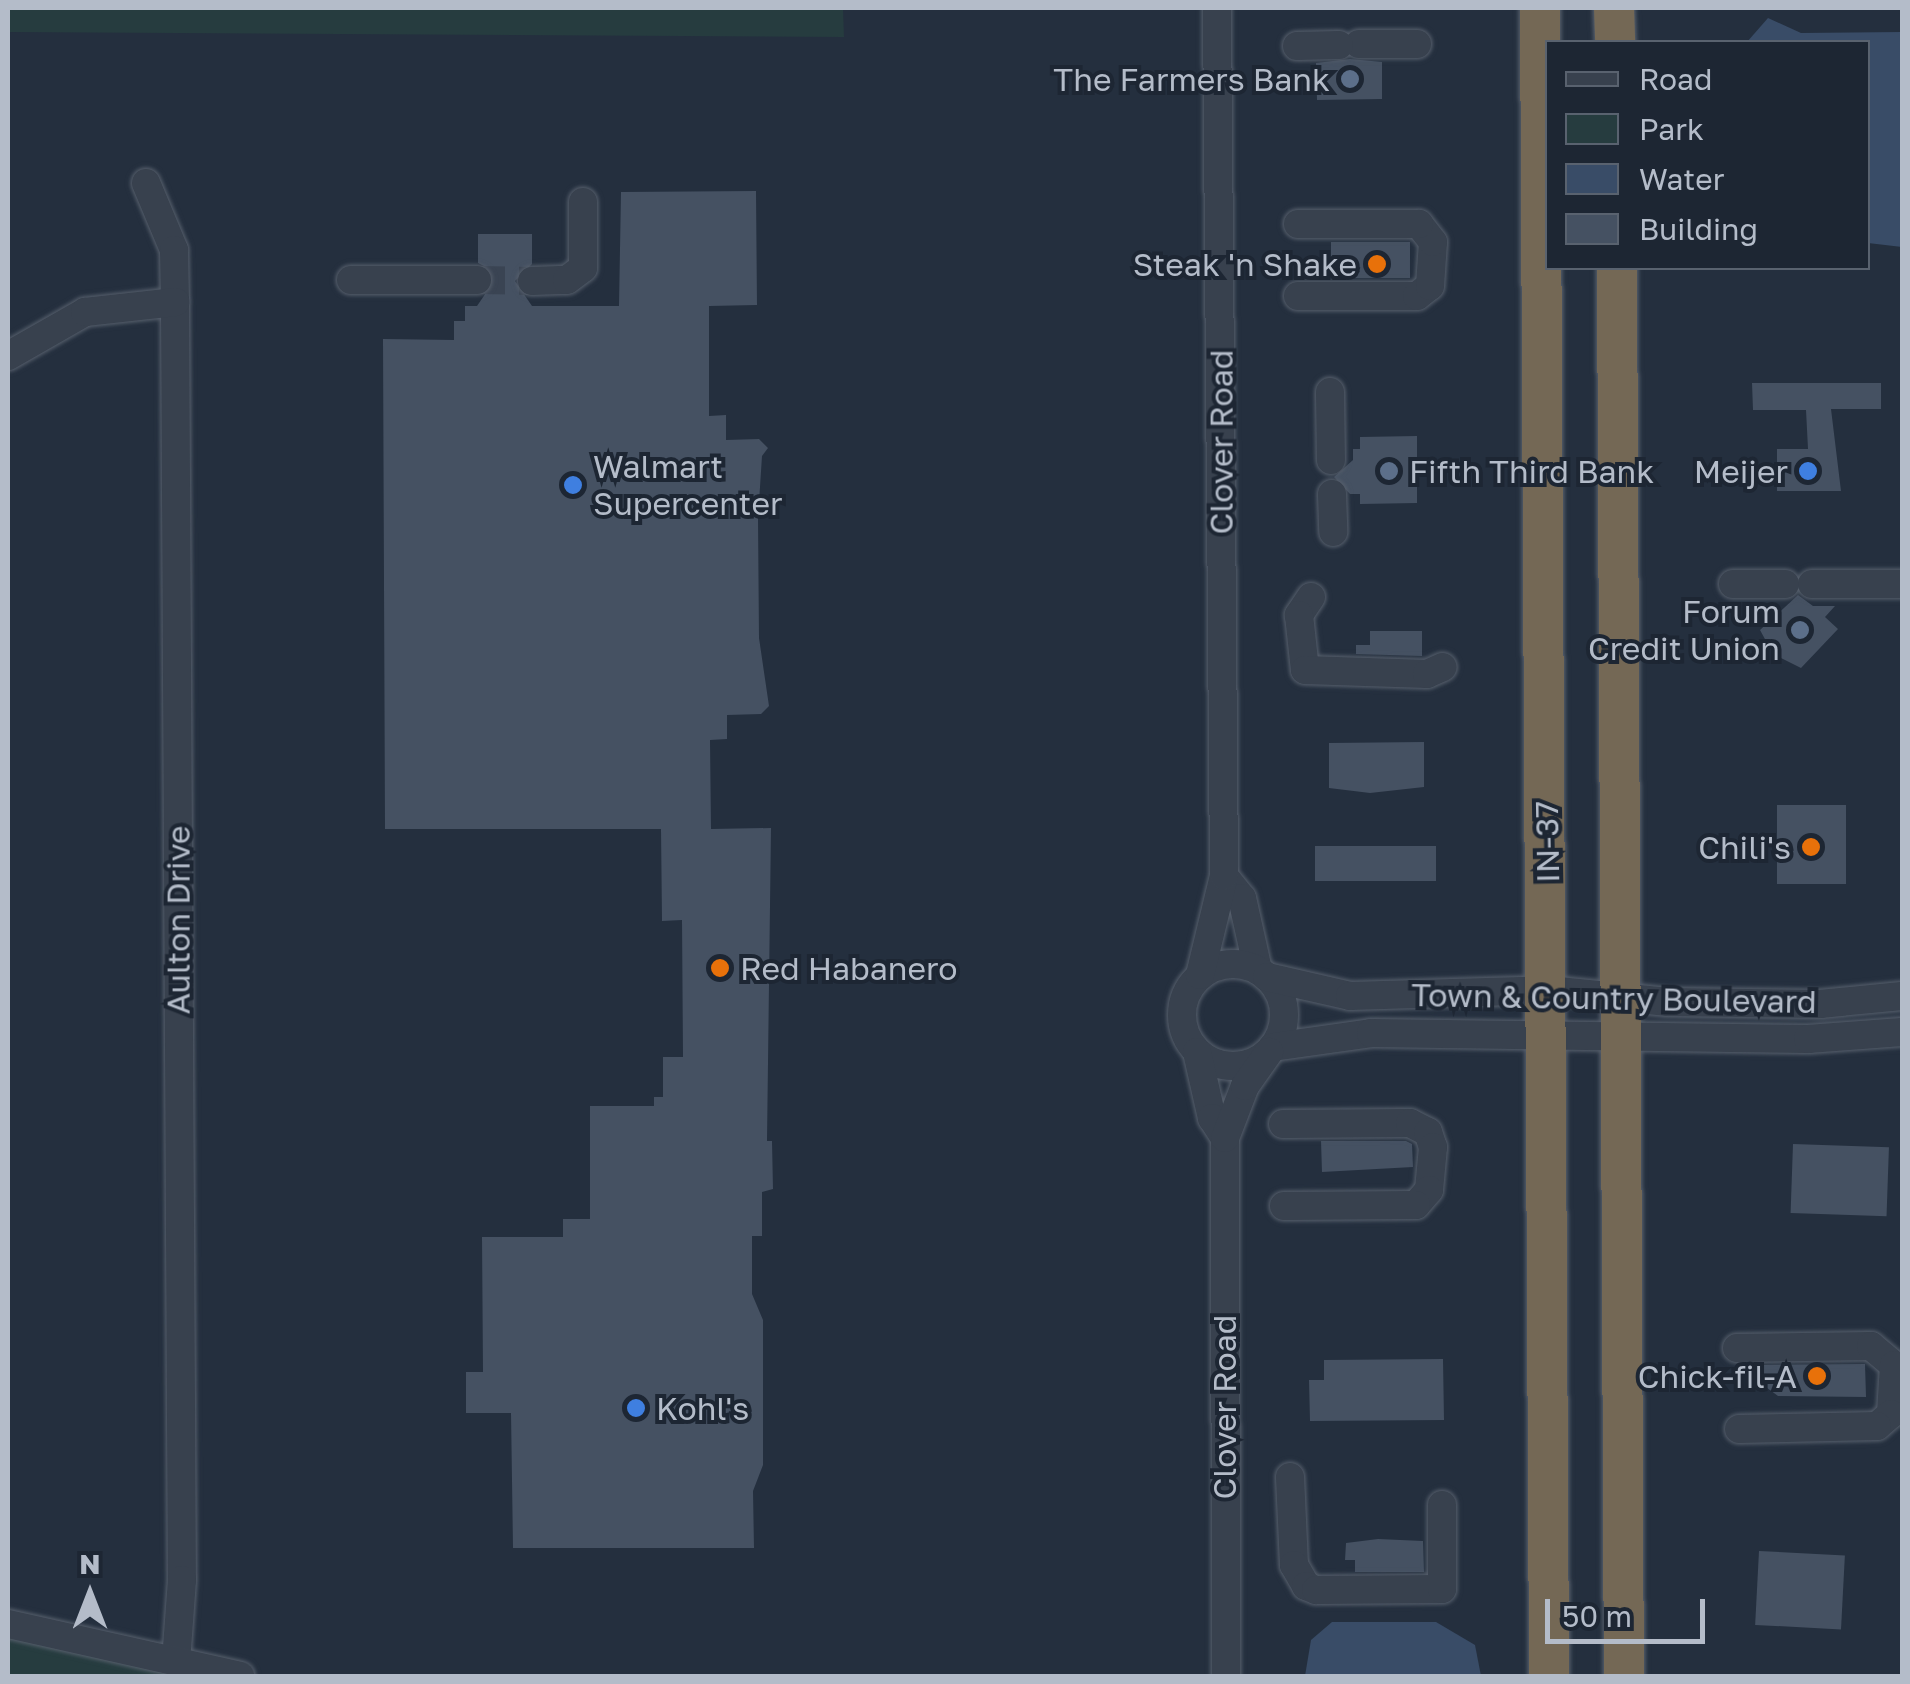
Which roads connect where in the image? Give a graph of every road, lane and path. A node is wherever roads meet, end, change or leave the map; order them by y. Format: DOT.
graph roads {
  1 [pos="1218,8"];
  2 [pos="1540,8"];
  3 [pos="1614,8"];
  4 [pos="1615,40"];
  5 [pos="1418,44"];
  6 [pos="1298,46"];
  7 [pos="146,183"];
  8 [pos="583,202"];
  9 [pos="1298,224"];
  10 [pos="1617,270"];
  11 [pos="351,280"];
  12 [pos="478,280"];
  13 [pos="532,281"];
  14 [pos="1298,296"];
  15 [pos="175,302"];
  16 [pos="8,356"];
  17 [pos="1330,392"];
  18 [pos="1331,460"];
  19 [pos="1332,494"];
  20 [pos="1333,532"];
  21 [pos="1733,584"];
  22 [pos="1902,584"];
  23 [pos="1310,597"];
  24 [pos="1444,667"];
  25 [pos="1224,876"];
  26 [pos="1262,974"];
  27 [pos="1200,975"];
  28 [pos="1548,990"];
  29 [pos="1902,996"];
  30 [pos="1624,1017"];
  31 [pos="1902,1032"];
  32 [pos="1549,1035"];
  33 [pos="1271,1049"];
  34 [pos="1196,1052"];
  35 [pos="1283,1124"];
  36 [pos="1225,1138"];
  37 [pos="1284,1206"];
  38 [pos="1737,1348"];
  39 [pos="1740,1429"];
  40 [pos="1290,1478"];
  41 [pos="1442,1505"];
  42 [pos="8,1624"];
  43 [pos="176,1662"];
  44 [pos="240,1676"];
  45 [pos="1226,1676"];
  46 [pos="1549,1676"];
  47 [pos="1624,1676"];
  1 -- 25 [label="street, Clover Road"];
  2 -- 28 [label="highway, IN-37"];
  3 -- 4 [label="highway"];
  5 -- 6 [label="street"];
  7 -- 15 [label="street, Aulton Drive"];
  8 -- 13 [label="street"];
  9 -- 14 [label="street"];
  10 -- 30 [label="highway"];
  11 -- 12 [label="street"];
  15 -- 16 [label="street"];
  15 -- 43 [label="street, Aulton Drive"];
  17 -- 18 [label="street"];
  19 -- 20 [label="street"];
  21 -- 22 [label="street"];
  23 -- 24 [label="street"];
  25 -- 26 [label="street, Clover Road"];
  25 -- 27 [label="street, Clover Road"];
  26 -- 27 [label="street"];
  26 -- 28 [label="street, Town & Country Boulevard"];
  26 -- 33 [label="street"];
  27 -- 34 [label="street"];
  28 -- 30 [label="street, Town & Country Boulevard"];
  28 -- 32 [label="highway, IN-37"];
  29 -- 30 [label="street, Town & Country Boulevard"];
  30 -- 31 [label="street, Town & Country Boulevard"];
  30 -- 32 [label="street, Town & Country Boulevard"];
  30 -- 47 [label="highway"];
  32 -- 33 [label="street, Town & Country Boulevard"];
  32 -- 46 [label="highway, IN-37"];
  33 -- 34 [label="street"];
  33 -- 36 [label="street, Clover Road"];
  34 -- 36 [label="street, Clover Road"];
  35 -- 37 [label="street"];
  36 -- 45 [label="street, Clover Road"];
  38 -- 39 [label="street"];
  40 -- 41 [label="street"];
  42 -- 43 [label="street"];
  43 -- 44 [label="street"];
}
